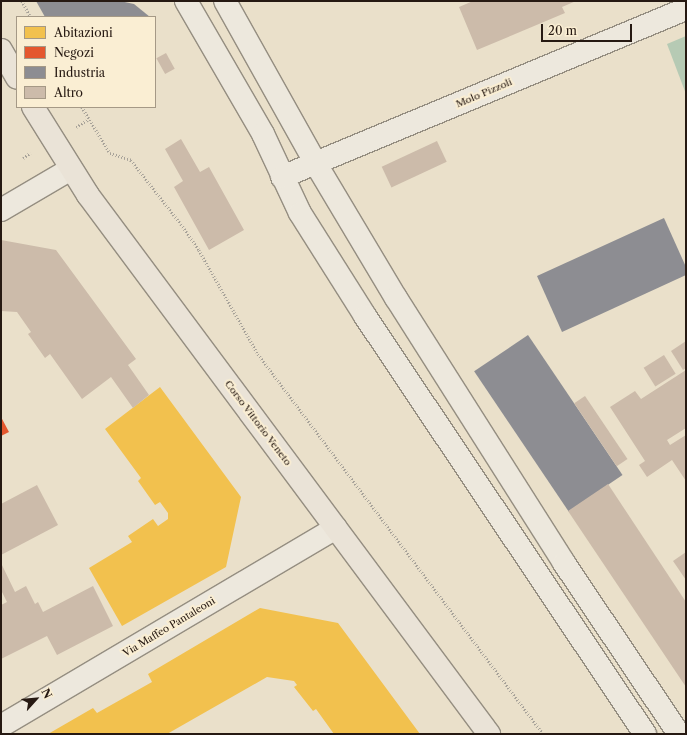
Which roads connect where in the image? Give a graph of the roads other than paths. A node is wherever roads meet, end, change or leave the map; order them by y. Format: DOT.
graph roads {
  1 [pos="186,1"];
  2 [pos="225,1"];
  3 [pos="686,9"];
  4 [pos="1,50"];
  5 [pos="16,76"];
  6 [pos="34,108"];
  7 [pos="316,164"];
  8 [pos="71,168"];
  9 [pos="282,177"];
  10 [pos="1,210"];
  11 [pos="336,528"];
  12 [pos="1,726"];
  13 [pos="489,734"];
  14 [pos="646,734"];
  15 [pos="679,734"];
  1 -- 9 [label="street"];
  2 -- 7 [label="street"];
  3 -- 7 [label="street, Molo Pizzoli"];
  4 -- 5 [label="main road"];
  6 -- 8 [label="main road, Corso Vittorio Veneto"];
  7 -- 9 [label="street, Molo Pizzoli"];
  7 -- 15 [label="street"];
  8 -- 10 [label="street"];
  8 -- 11 [label="main road, Corso Vittorio Veneto"];
  9 -- 14 [label="street"];
  11 -- 12 [label="street, Via Maffeo Pantaleoni"];
  11 -- 13 [label="main road, Corso Vittorio Veneto"];
}
